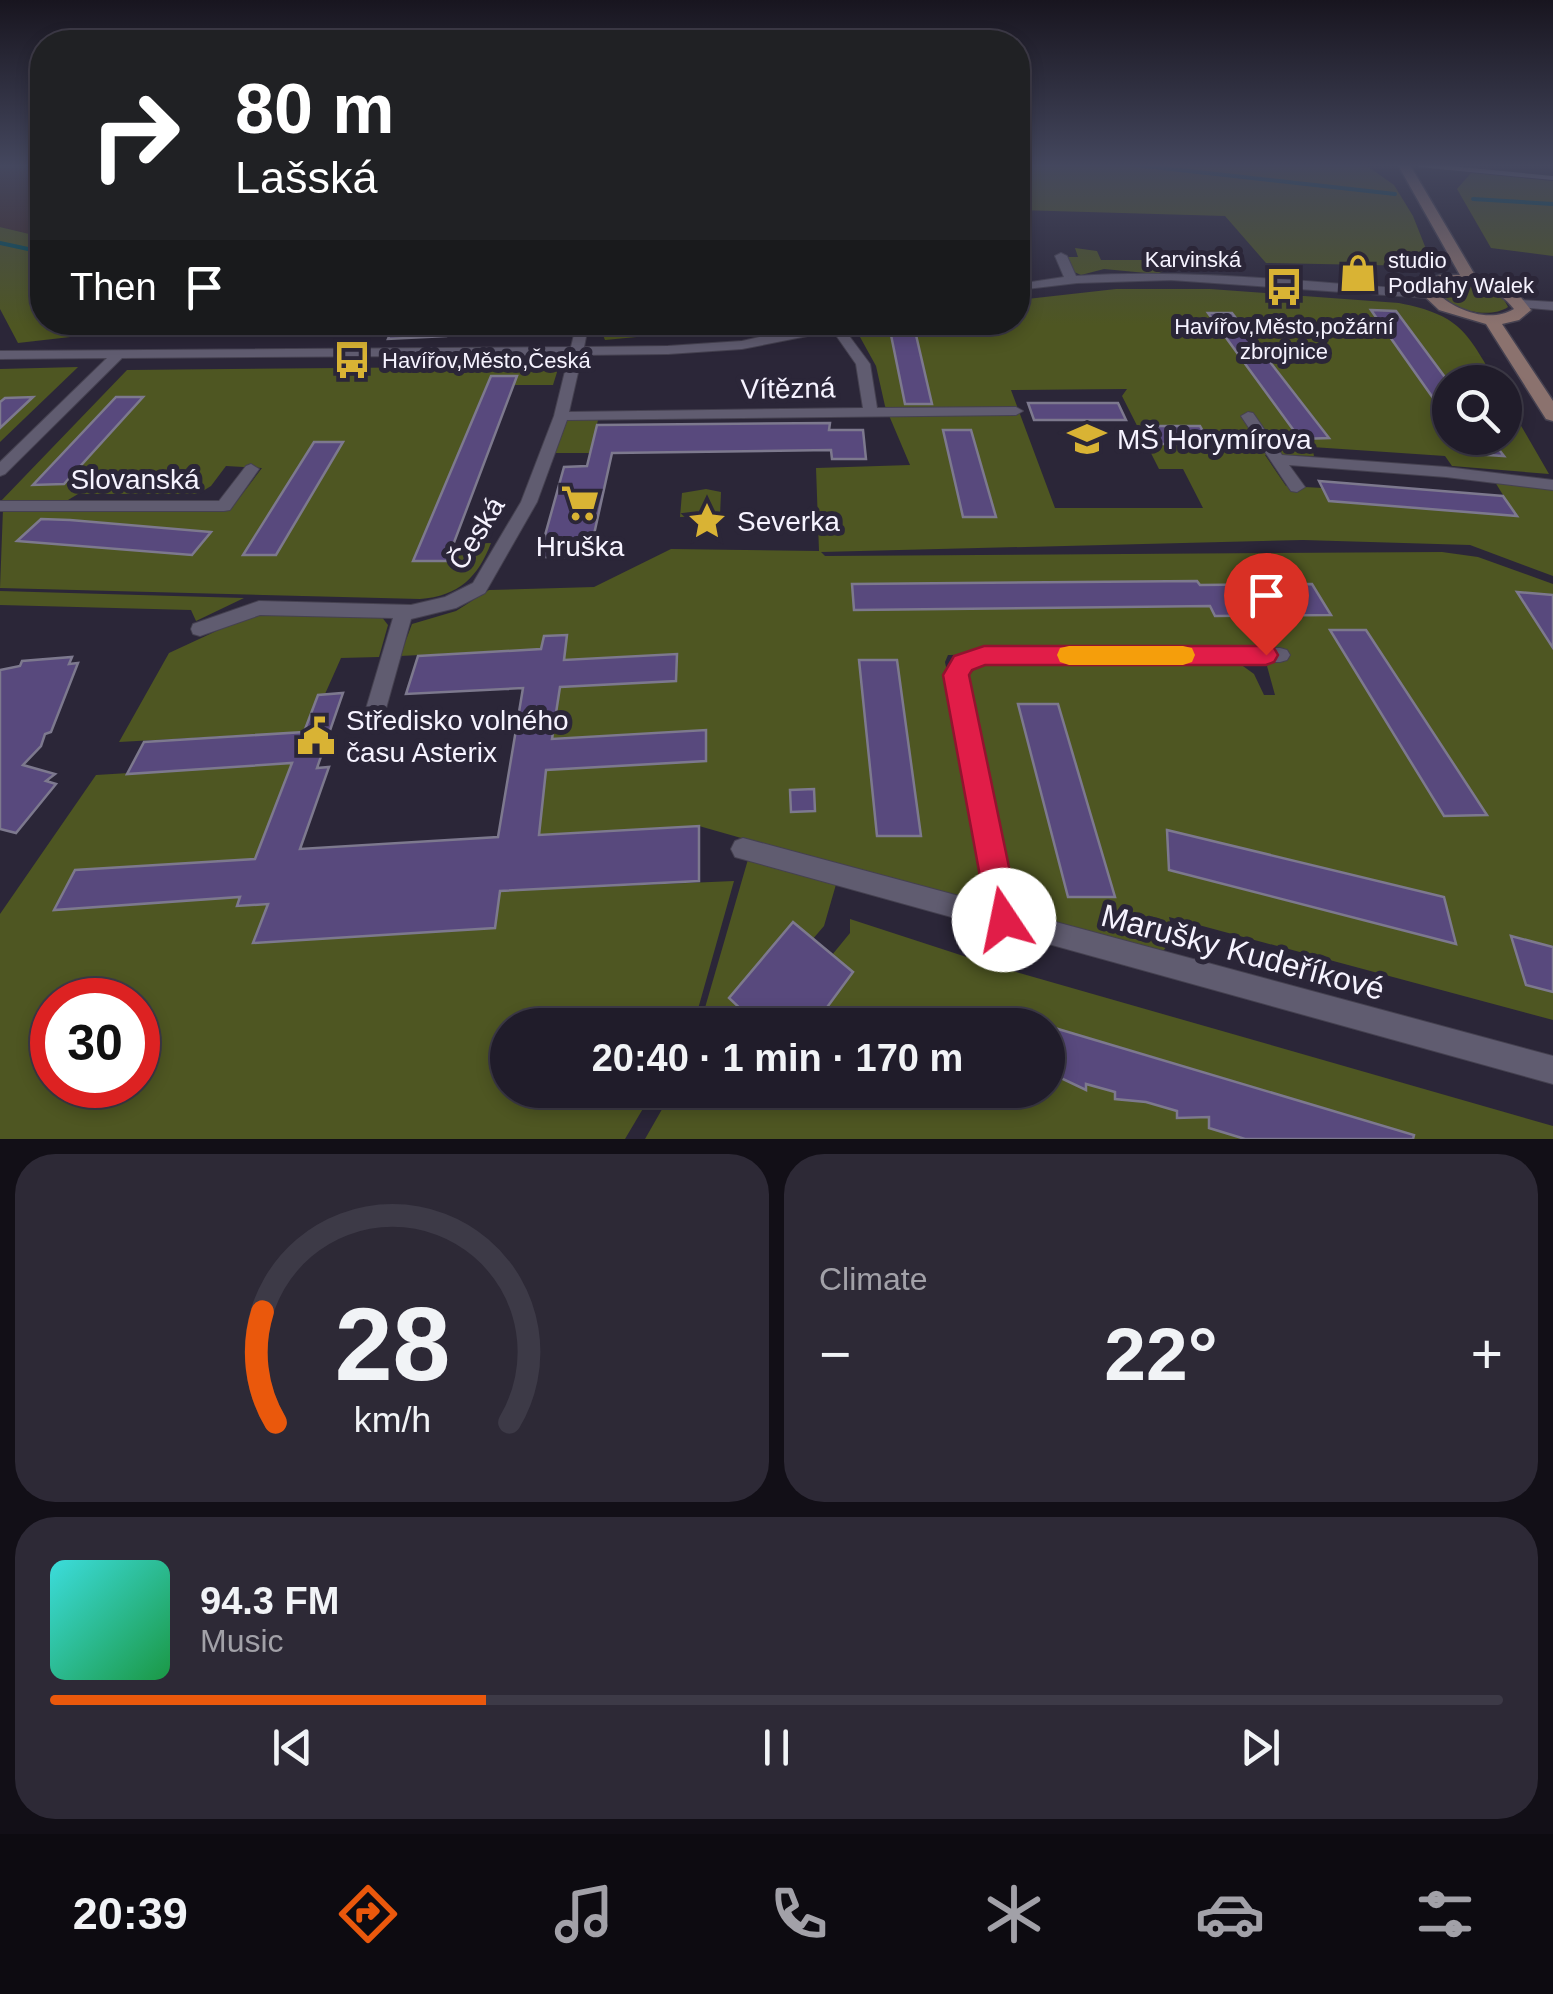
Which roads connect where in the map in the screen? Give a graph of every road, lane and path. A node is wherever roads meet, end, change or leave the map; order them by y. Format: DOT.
graph roads {
  1 [pos="1434,218"];
  2 [pos="1061,256"];
  3 [pos="1072,280"];
  4 [pos="1470,280"];
  5 [pos="1030,286"];
  6 [pos="1428,294"];
  7 [pos="1521,304"];
  8 [pos="1553,306"];
  9 [pos="1491,319"];
  10 [pos="581,335"];
  11 [pos="788,335"];
  12 [pos="842,335"];
  13 [pos="578,352"];
  14 [pos="119,354"];
  15 [pos="0,355"];
  16 [pos="871,412"];
  17 [pos="1016,412"];
  18 [pos="1553,415"];
  19 [pos="561,416"];
  20 [pos="1248,416"];
  21 [pos="1278,459"];
  22 [pos="252,469"];
  23 [pos="0,471"];
  24 [pos="1553,485"];
  25 [pos="1297,487"];
  26 [pos="0,506"];
  27 [pos="404,612"];
  28 [pos="200,630"];
  29 [pos="1280,655"];
  30 [pos="375,712"];
  31 [pos="742,849"];
  32 [pos="1004,920"];
  33 [pos="1553,1070"];
  1 -- 4 [label="street"];
  2 -- 3 [label="street"];
  3 -- 5 [label="street, Karvinská"];
  3 -- 6 [label="street, Karvinská"];
  4 -- 6 [label="street"];
  4 -- 7 [label="street"];
  6 -- 9 [label="street"];
  7 -- 8 [label="street"];
  7 -- 9 [label="street"];
  9 -- 18 [label="street"];
  10 -- 13 [label="street, Česká"];
  11 -- 13 [label="street"];
  12 -- 16 [label="street"];
  13 -- 14 [label="street"];
  13 -- 19 [label="street, Česká"];
  14 -- 15 [label="street"];
  14 -- 23 [label="street"];
  16 -- 17 [label="street, Vítězná"];
  16 -- 19 [label="street, Vítězná"];
  19 -- 27 [label="street, Česká"];
  20 -- 21 [label="street"];
  21 -- 24 [label="street"];
  21 -- 25 [label="street"];
  22 -- 26 [label="street, Slovanská"];
  27 -- 28 [label="street, Česká"];
  27 -- 30 [label="street"];
  29 -- 32 [label="street"];
  31 -- 32 [label="street, Marušky Kudeříkové"];
  32 -- 33 [label="street, Marušky Kudeříkové"];
}
